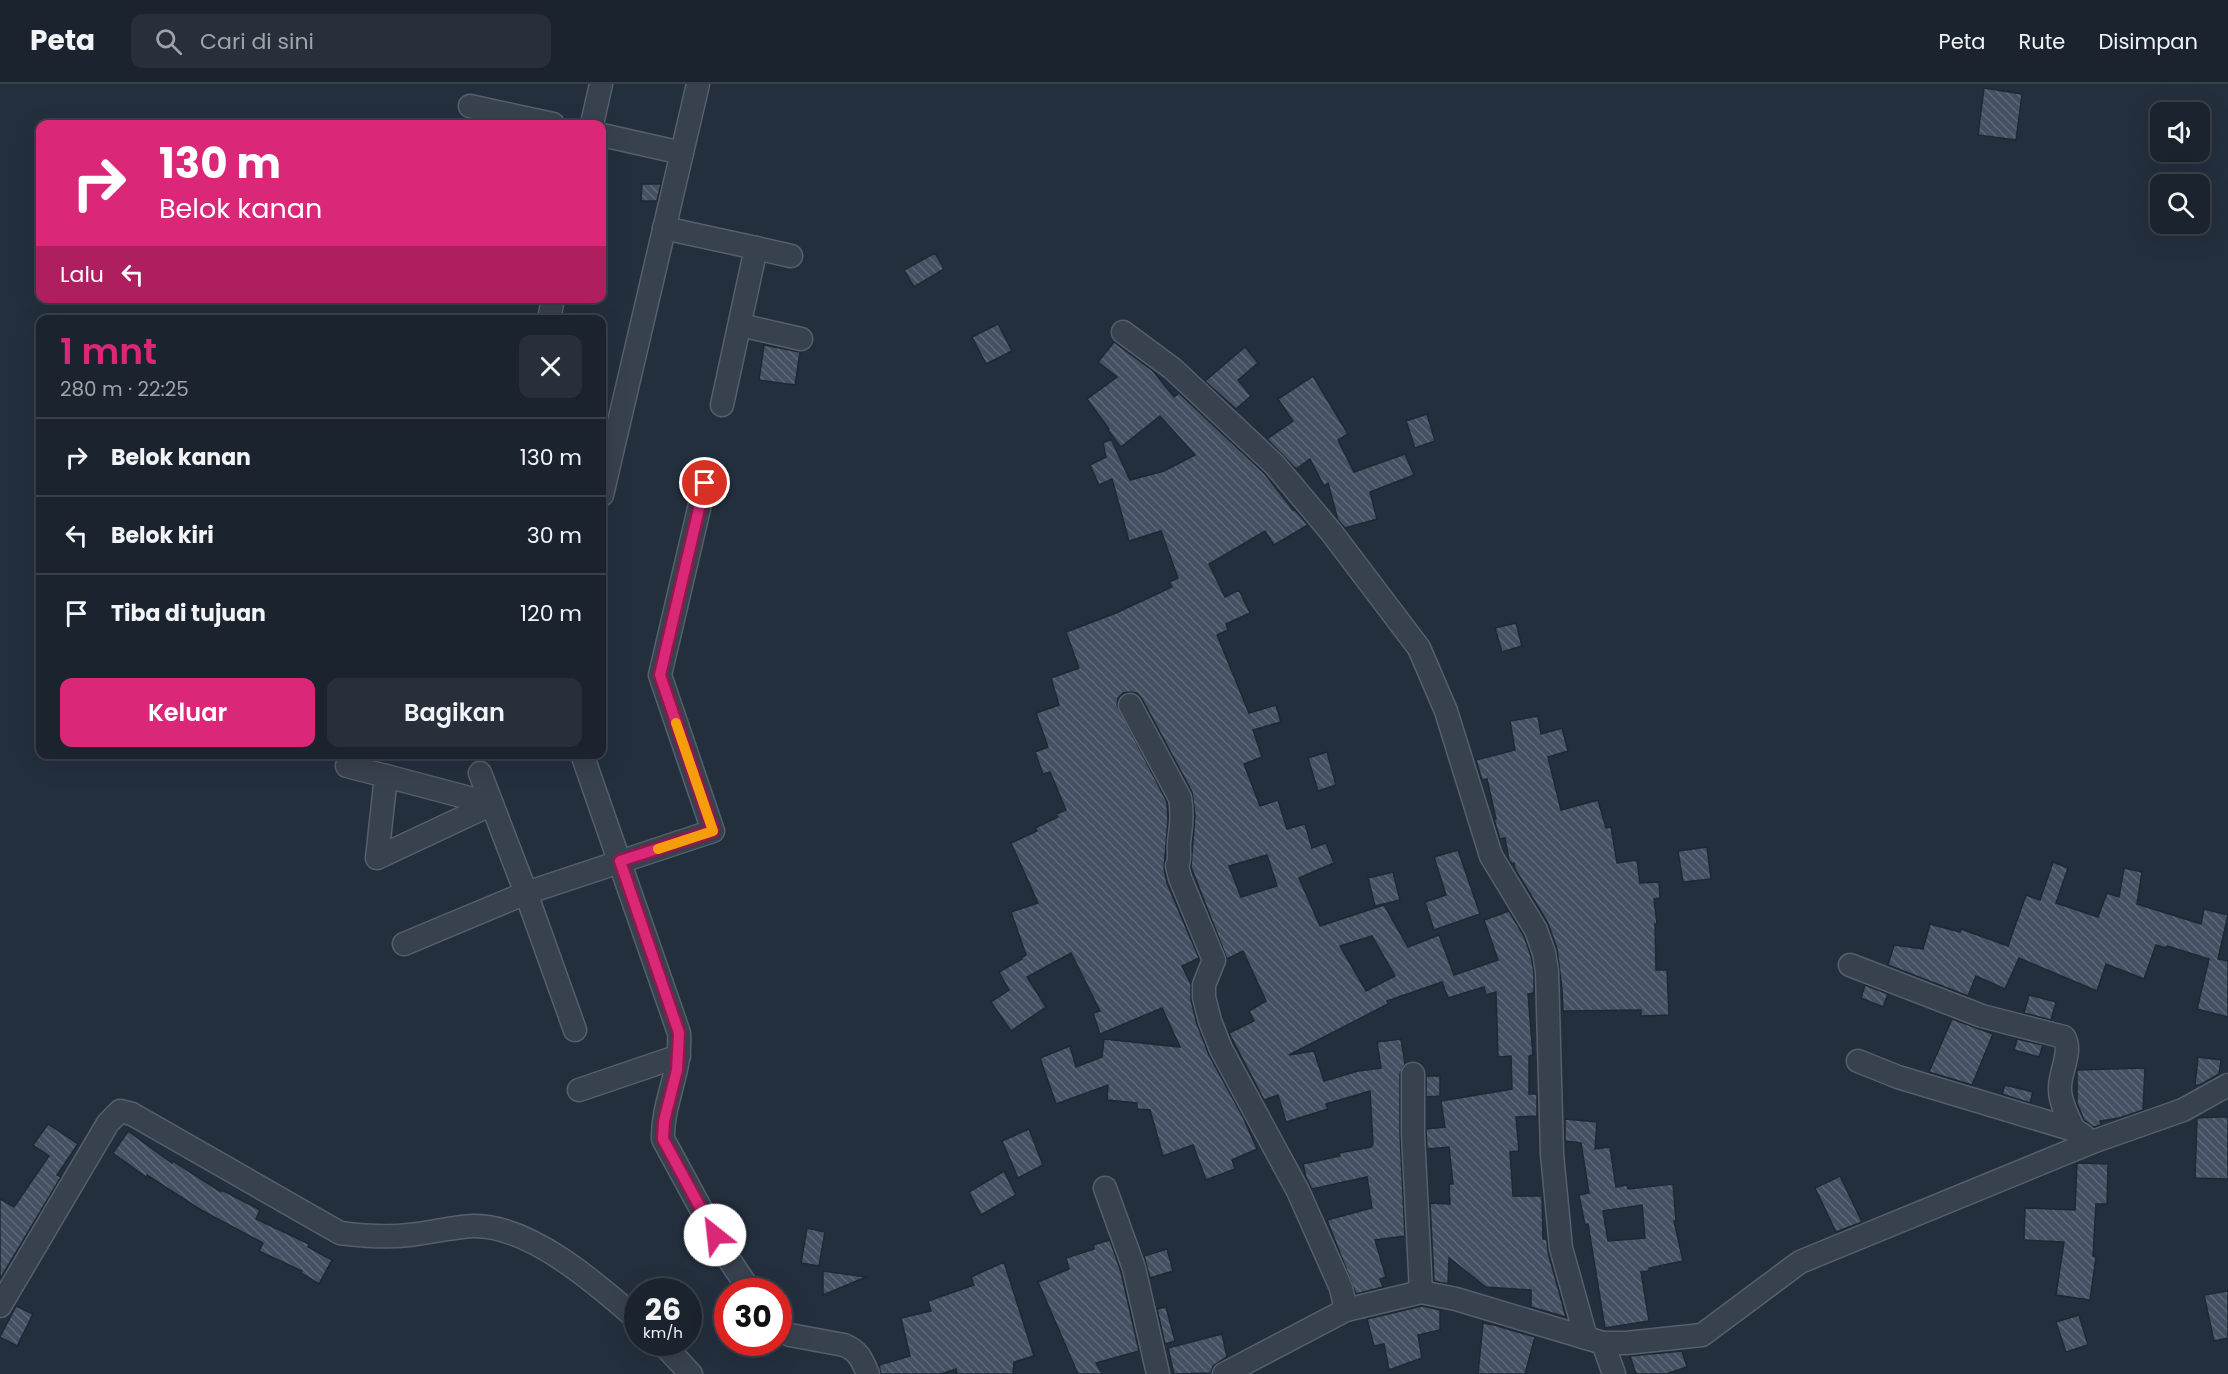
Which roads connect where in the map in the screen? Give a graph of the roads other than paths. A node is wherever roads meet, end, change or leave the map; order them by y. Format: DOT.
graph roads {
  1 [pos="601,84"];
  2 [pos="698,86"];
  3 [pos="470,106"];
  4 [pos="535,120"];
  5 [pos="593,120"];
  6 [pos="606,136"];
  7 [pos="682,153"];
  8 [pos="664,228"];
  9 [pos="756,248"];
  10 [pos="791,256"];
  11 [pos="740,325"];
  12 [pos="1123,332"];
  13 [pos="801,339"];
  14 [pos="722,405"];
  15 [pos="606,478"];
  16 [pos="705,483"];
  17 [pos="1130,705"];
  18 [pos="584,759"];
  19 [pos="347,766"];
  20 [pos="480,773"];
  21 [pos="386,776"];
  22 [pos="492,804"];
  23 [pos="620,861"];
  24 [pos="526,893"];
  25 [pos="404,944"];
  26 [pos="1851,966"];
  27 [pos="575,1030"];
  28 [pos="679,1056"];
  29 [pos="1858,1061"];
  30 [pos="1413,1074"];
  31 [pos="2228,1085"];
  32 [pos="579,1090"];
  33 [pos="2074,1130"];
  34 [pos="2095,1141"];
  35 [pos="1106,1188"];
  36 [pos="742,1278"];
  37 [pos="1421,1292"];
  38 [pos="0,1306"];
  39 [pos="624,1308"];
  40 [pos="1346,1310"];
  41 [pos="792,1335"];
  42 [pos="1594,1340"];
  43 [pos="674,1356"];
  44 [pos="691,1374"];
  45 [pos="868,1374"];
  46 [pos="1158,1374"];
  47 [pos="1224,1374"];
  48 [pos="1614,1374"];
  1 -- 5 [label="street"];
  2 -- 7 [label="street"];
  3 -- 4 [label="street"];
  6 -- 7 [label="street"];
  7 -- 8 [label="street"];
  8 -- 9 [label="street"];
  8 -- 15 [label="street"];
  9 -- 10 [label="street"];
  9 -- 11 [label="street"];
  11 -- 13 [label="street"];
  11 -- 14 [label="street"];
  12 -- 42 [label="street"];
  16 -- 23 [label="street"];
  17 -- 40 [label="street"];
  18 -- 23 [label="street"];
  19 -- 21 [label="street"];
  20 -- 22 [label="street"];
  21 -- 22 [label="street"];
  21 -- 22 [label="street"];
  22 -- 24 [label="street"];
  23 -- 24 [label="street"];
  23 -- 28 [label="street"];
  24 -- 25 [label="street"];
  24 -- 27 [label="street"];
  26 -- 33 [label="street"];
  28 -- 32 [label="street"];
  28 -- 36 [label="street"];
  29 -- 33 [label="street"];
  30 -- 37 [label="street"];
  31 -- 34 [label="street"];
  33 -- 34 [label="street"];
  34 -- 42 [label="street"];
  35 -- 46 [label="street"];
  37 -- 40 [label="street"];
  37 -- 42 [label="street"];
  38 -- 39 [label="street"];
  40 -- 47 [label="street"];
  41 -- 45 [label="street"];
  42 -- 48 [label="street"];
  43 -- 44 [label="street"];
}
